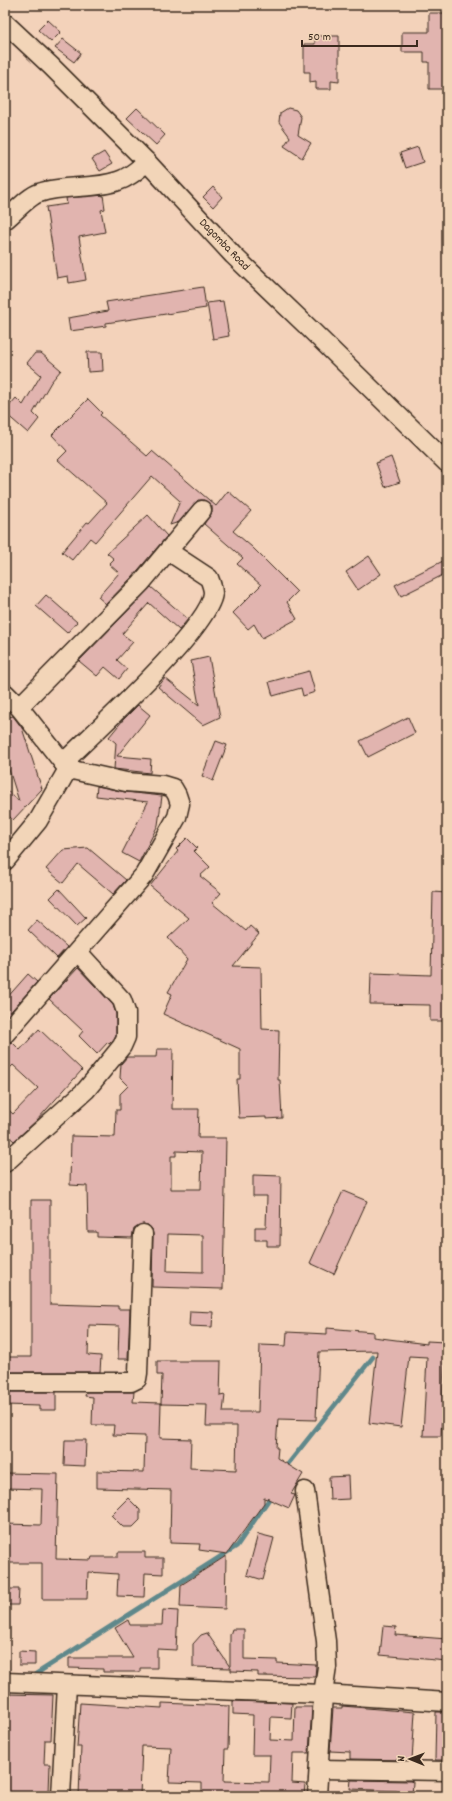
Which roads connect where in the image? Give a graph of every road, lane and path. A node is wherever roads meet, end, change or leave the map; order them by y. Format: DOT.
graph roads {
  1 [pos="5,22"];
  2 [pos="146,162"];
  3 [pos="5,220"];
  4 [pos="447,464"];
  5 [pos="202,510"];
  6 [pos="168,551"];
  7 [pos="5,693"];
  8 [pos="19,707"];
  9 [pos="65,766"];
  10 [pos="5,861"];
  11 [pos="78,952"];
  12 [pos="5,1034"];
  13 [pos="5,1163"];
  14 [pos="143,1234"];
  15 [pos="5,1382"];
  16 [pos="305,1491"];
  17 [pos="5,1682"];
  18 [pos="67,1685"];
  19 [pos="323,1694"];
  20 [pos="447,1702"];
  21 [pos="319,1769"];
  22 [pos="447,1771"];
  23 [pos="61,1796"];
  24 [pos="317,1796"];
  1 -- 2 [label="street, Dagomba Road"];
  2 -- 3 [label="street"];
  2 -- 4 [label="street, Dagomba Road"];
  5 -- 6 [label="street"];
  6 -- 8 [label="street"];
  6 -- 9 [label="street"];
  7 -- 8 [label="street"];
  8 -- 9 [label="street"];
  9 -- 10 [label="street"];
  9 -- 11 [label="street"];
  11 -- 12 [label="street"];
  11 -- 13 [label="street"];
  14 -- 15 [label="street"];
  16 -- 19 [label="street"];
  17 -- 18 [label="street"];
  18 -- 19 [label="street"];
  18 -- 23 [label="street"];
  19 -- 20 [label="street"];
  19 -- 21 [label="street"];
  21 -- 22 [label="street"];
  21 -- 24 [label="street"];
}
